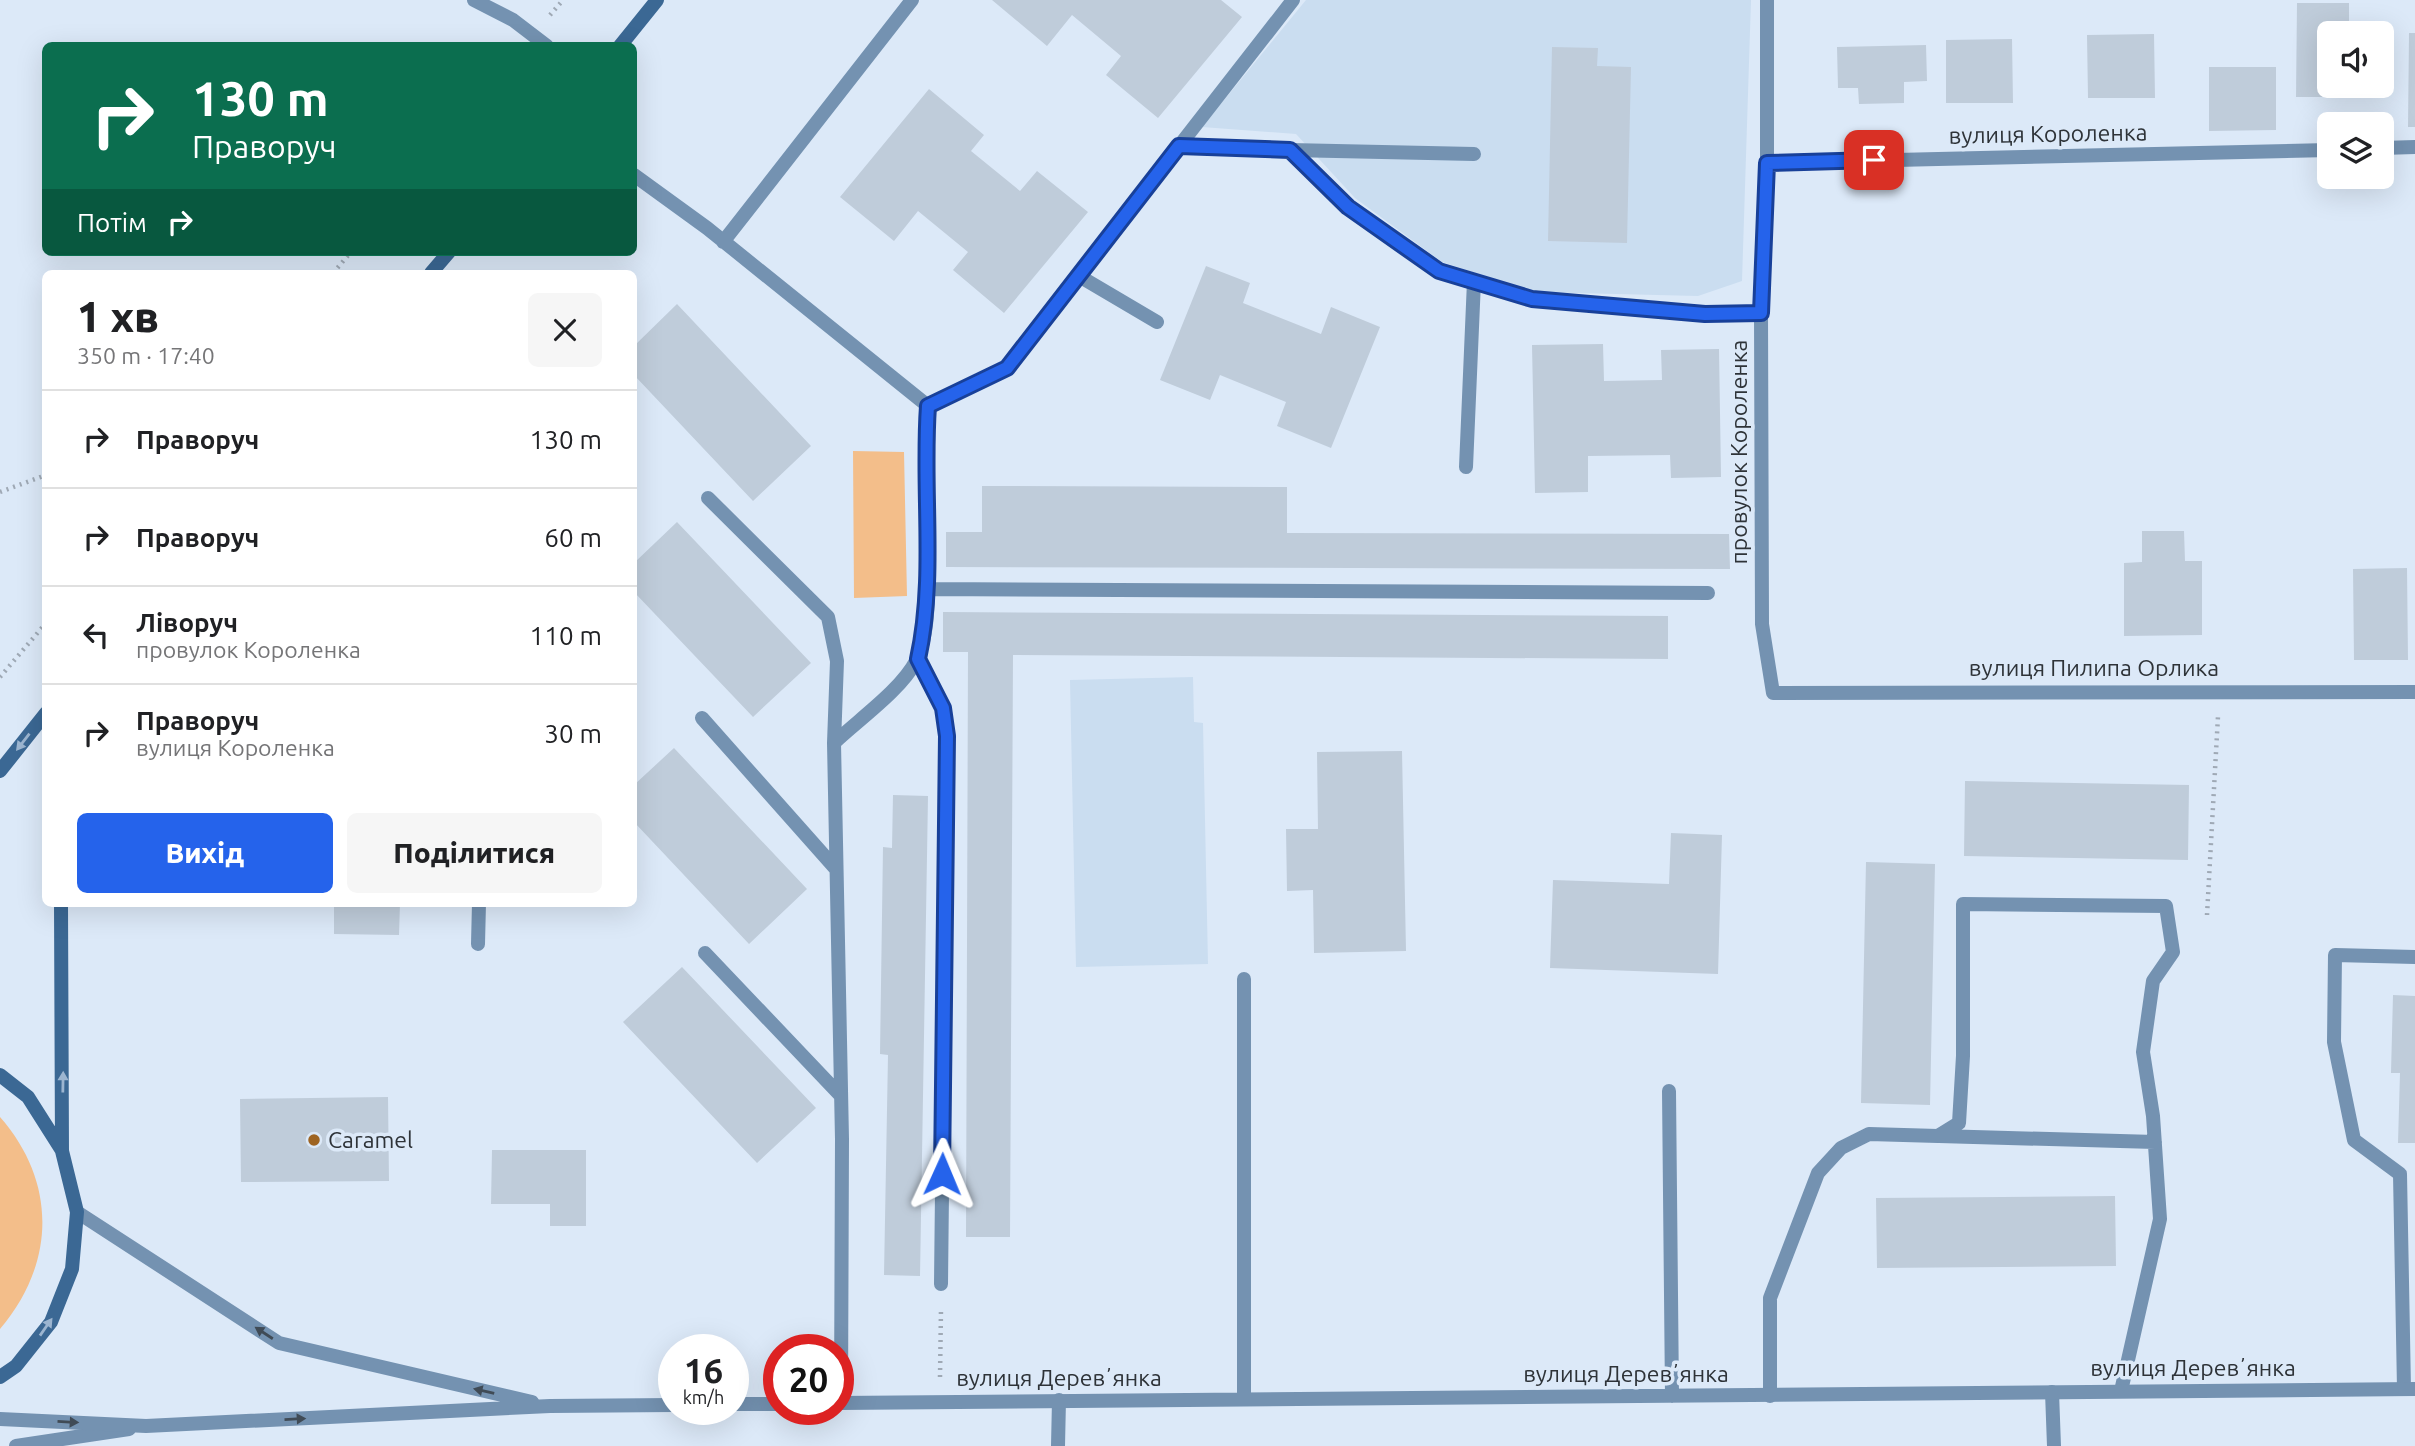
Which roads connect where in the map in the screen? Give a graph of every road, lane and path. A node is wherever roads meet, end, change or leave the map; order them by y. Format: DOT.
graph roads {
  1 [pos="474,0"];
  2 [pos="657,0"];
  3 [pos="912,0"];
  4 [pos="1293,0"];
  5 [pos="1767,0"];
  6 [pos="542,42"];
  7 [pos="623,42"];
  8 [pos="1179,146"];
  9 [pos="2394,148"];
  10 [pos="2415,148"];
  11 [pos="2317,149"];
  12 [pos="1290,150"];
  13 [pos="1474,153"];
  14 [pos="1767,163"];
  15 [pos="637,177"];
  16 [pos="723,242"];
  17 [pos="348,256"];
  18 [pos="446,256"];
  19 [pos="336,270"];
  20 [pos="434,270"];
  21 [pos="1079,276"];
  22 [pos="1474,281"];
  23 [pos="1761,313"];
  24 [pos="1157,322"];
  25 [pos="928,406"];
  26 [pos="1466,467"];
  27 [pos="42,476"];
  28 [pos="0,492"];
  29 [pos="708,498"];
  30 [pos="927,589"];
  31 [pos="1708,593"];
  32 [pos="42,628"];
  33 [pos="918,659"];
  34 [pos="0,677"];
  35 [pos="2220,690"];
  36 [pos="2415,692"];
  37 [pos="1773,693"];
  38 [pos="42,718"];
  39 [pos="702,718"];
  40 [pos="834,743"];
  41 [pos="0,771"];
  42 [pos="836,869"];
  43 [pos="61,907"];
  44 [pos="479,907"];
  45 [pos="2207,915"];
  46 [pos="478,944"];
  47 [pos="705,953"];
  48 [pos="2415,957"];
  49 [pos="1244,979"];
  50 [pos="0,1075"];
  51 [pos="1669,1091"];
  52 [pos="841,1096"];
  53 [pos="1938,1136"];
  54 [pos="2155,1142"];
  55 [pos="62,1151"];
  56 [pos="76,1213"];
  57 [pos="941,1284"];
  58 [pos="839,1334"];
  59 [pos="0,1377"];
  60 [pos="2409,1389"];
  61 [pos="2121,1391"];
  62 [pos="2052,1392"];
  63 [pos="1672,1396"];
  64 [pos="1770,1396"];
  65 [pos="1244,1399"];
  66 [pos="1059,1400"];
  67 [pos="940,1401"];
  68 [pos="854,1403"];
  69 [pos="658,1405"];
  70 [pos="550,1406"];
  71 [pos="0,1419"];
  72 [pos="146,1426"];
  73 [pos="16,1446"];
  74 [pos="1058,1446"];
  75 [pos="2054,1446"];
  1 -- 6 [label="street"];
  2 -- 7 [label="main road"];
  3 -- 16 [label="street"];
  4 -- 8 [label="street"];
  5 -- 14 [label="street, провулок Короленка"];
  8 -- 12 [label="street"];
  8 -- 21 [label="street"];
  9 -- 10 [label="street"];
  11 -- 14 [label="street, вулиця Короленка"];
  12 -- 13 [label="street"];
  12 -- 22 [label="street"];
  14 -- 23 [label="street, провулок Короленка"];
  15 -- 16 [label="street"];
  16 -- 25 [label="street"];
  17 -- 19 [label="path"];
  18 -- 20 [label="main road"];
  21 -- 24 [label="street"];
  21 -- 25 [label="street"];
  22 -- 23 [label="street"];
  22 -- 26 [label="street"];
  23 -- 37 [label="street, провулок Короленка"];
  25 -- 30 [label="street"];
  27 -- 28 [label="path"];
  29 -- 40 [label="street"];
  30 -- 31 [label="street"];
  30 -- 33 [label="street"];
  32 -- 34 [label="path"];
  33 -- 40 [label="street"];
  33 -- 57 [label="street"];
  35 -- 36 [label="street, вулиця Пилипа Орлика"];
  35 -- 37 [label="street, вулиця Пилипа Орлика"];
  35 -- 45 [label="path"];
  38 -- 41 [label="main road, one-way"];
  39 -- 42 [label="street"];
  40 -- 42 [label="street"];
  42 -- 52 [label="street"];
  55 -- 43 [label="main road, one-way"];
  44 -- 46 [label="street"];
  47 -- 52 [label="street"];
  48 -- 60 [label="street"];
  49 -- 65 [label="street"];
  50 -- 55 [label="main road"];
  51 -- 63 [label="street"];
  52 -- 58 [label="street"];
  53 -- 54 [label="street"];
  53 -- 54 [label="street"];
  53 -- 64 [label="street"];
  54 -- 61 [label="street"];
  55 -- 56 [label="main road"];
  59 -- 56 [label="main road, one-way"];
  70 -- 56 [label="street, one-way"];
  57 -- 67 [label="path"];
  60 -- 61 [label="street, вулиця Деревʼянка"];
  61 -- 62 [label="street, вулиця Деревʼянка"];
  62 -- 64 [label="street, вулиця Деревʼянка"];
  62 -- 75 [label="street"];
  63 -- 64 [label="street, вулиця Деревʼянка"];
  63 -- 65 [label="street, вулиця Деревʼянка"];
  65 -- 66 [label="street, вулиця Деревʼянка"];
  66 -- 67 [label="street, вулиця Деревʼянка"];
  66 -- 74 [label="street"];
  67 -- 68 [label="street, вулиця Деревʼянка"];
  69 -- 70 [label="street"];
  72 -- 70 [label="street, one-way"];
  71 -- 72 [label="street, one-way"];
  72 -- 73 [label="street"];
}
